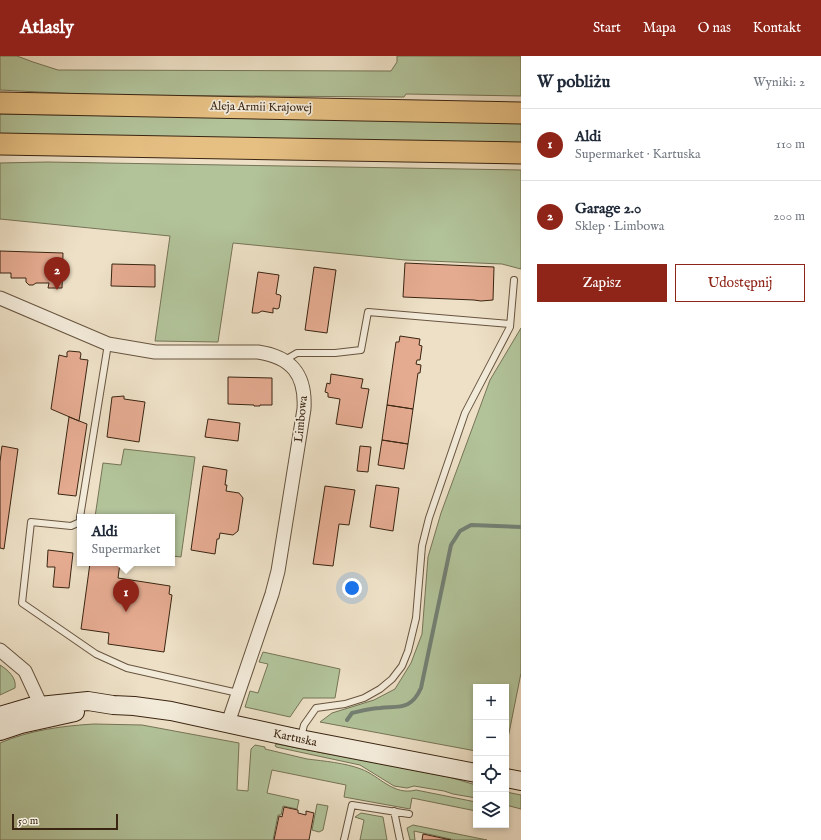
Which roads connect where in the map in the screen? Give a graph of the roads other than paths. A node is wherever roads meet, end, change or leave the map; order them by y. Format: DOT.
graph roads {
  1 [pos="0,102"];
  2 [pos="521,113"];
  3 [pos="0,144"];
  4 [pos="521,154"];
  5 [pos="514,280"];
  6 [pos="0,298"];
  7 [pos="510,324"];
  8 [pos="108,344"];
  9 [pos="284,360"];
  10 [pos="81,514"];
  11 [pos="77,523"];
  12 [pos="0,650"];
  13 [pos="238,693"];
  14 [pos="44,712"];
  15 [pos="0,716"];
  16 [pos="228,724"];
  17 [pos="0,731"];
  18 [pos="300,739"];
  19 [pos="473,772"];
  20 [pos="509,779"];
  21 [pos="521,781"];
  22 [pos="394,811"];
  23 [pos="409,814"];
  24 [pos="344,840"];
  25 [pos="400,840"];
  1 -- 2 [label="main road, Aleja Armii Krajowej"];
  3 -- 4 [label="main road"];
  5 -- 7 [label="lane"];
  6 -- 8 [label="street, Limbowa"];
  7 -- 9 [label="lane"];
  7 -- 18 [label="lane"];
  8 -- 9 [label="street, Limbowa"];
  8 -- 10 [label="lane"];
  9 -- 13 [label="street, Limbowa"];
  11 -- 13 [label="lane"];
  12 -- 14 [label="street"];
  13 -- 16 [label="street, Limbowa"];
  14 -- 15 [label="street, Kartuska"];
  14 -- 16 [label="street, Kartuska"];
  14 -- 17 [label="street, Kartuska"];
  16 -- 18 [label="street, Kartuska"];
  18 -- 19 [label="street, Kartuska"];
  20 -- 21 [label="street"];
  22 -- 23 [label="lane"];
  22 -- 24 [label="lane"];
  22 -- 25 [label="lane"];
}
